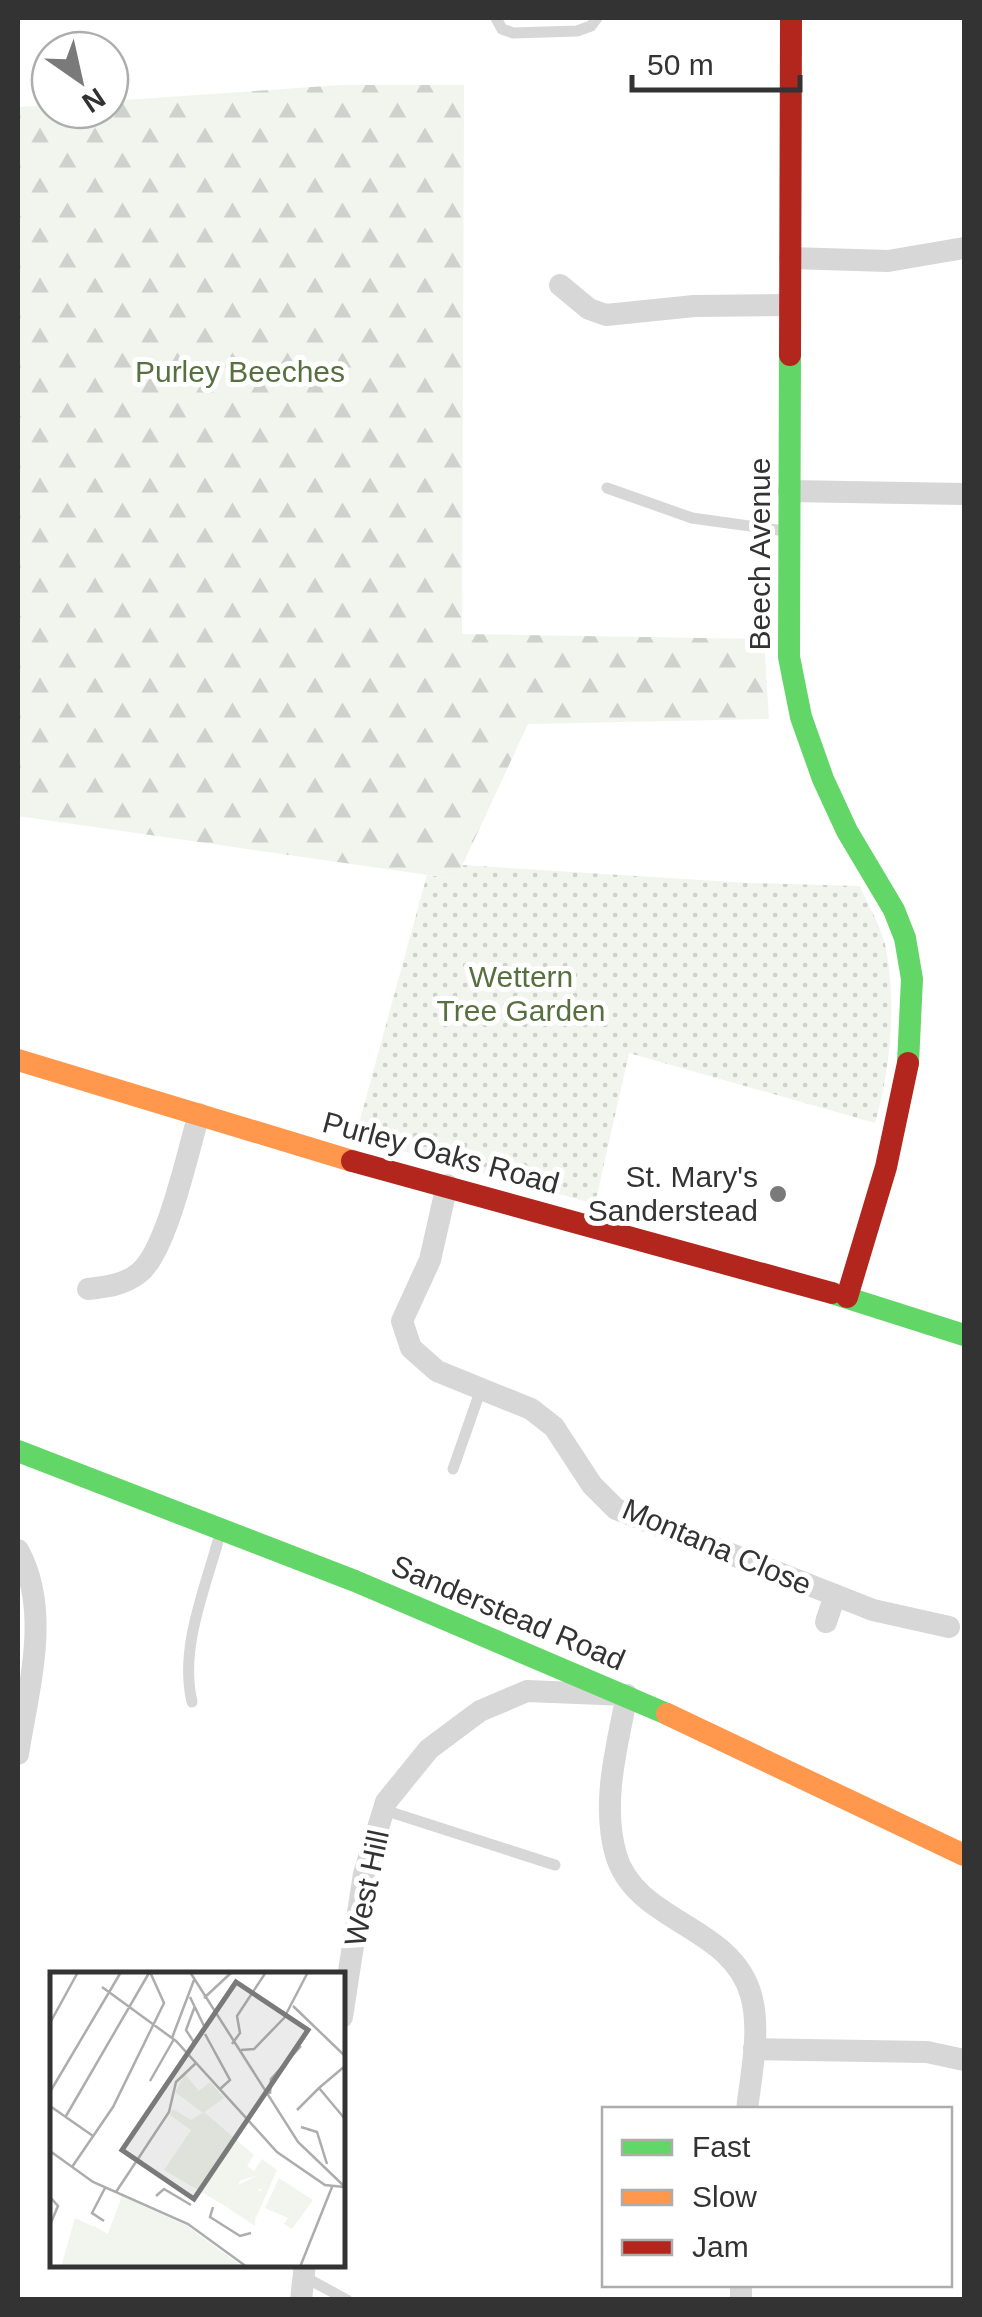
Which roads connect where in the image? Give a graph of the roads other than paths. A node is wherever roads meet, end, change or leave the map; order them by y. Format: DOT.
graph roads {
  1 [pos="496,18"];
  2 [pos="597,18"];
  3 [pos="791,18"];
  4 [pos="964,248"];
  5 [pos="790,258"];
  6 [pos="560,285"];
  7 [pos="789,304"];
  8 [pos="607,488"];
  9 [pos="789,491"];
  10 [pos="964,494"];
  11 [pos="789,532"];
  12 [pos="18,1060"];
  13 [pos="199,1114"];
  14 [pos="447,1185"];
  15 [pos="88,1290"];
  16 [pos="847,1297"];
  17 [pos="964,1335"];
  18 [pos="481,1389"];
  19 [pos="18,1450"];
  20 [pos="453,1468"];
  21 [pos="222,1530"];
  22 [pos="18,1550"];
  23 [pos="835,1595"];
  24 [pos="826,1622"];
  25 [pos="949,1627"];
  26 [pos="627,1695"];
  27 [pos="192,1702"];
  28 [pos="18,1754"];
  29 [pos="384,1810"];
  30 [pos="964,1855"];
  31 [pos="555,1864"];
  32 [pos="345,1998"];
  33 [pos="754,2049"];
  34 [pos="964,2060"];
  35 [pos="747,2107"];
  36 [pos="303,2280"];
  37 [pos="347,2300"];
  1 -- 2 [label="lane"];
  3 -- 5 [label="street, Beech Avenue"];
  4 -- 5 [label="street"];
  5 -- 7 [label="street, Beech Avenue"];
  6 -- 7 [label="street"];
  7 -- 9 [label="street, Beech Avenue"];
  8 -- 11 [label="lane"];
  9 -- 10 [label="street"];
  9 -- 11 [label="street, Beech Avenue"];
  11 -- 16 [label="street, Beech Avenue"];
  12 -- 13 [label="street, Purley Oaks Road"];
  13 -- 14 [label="street, Purley Oaks Road"];
  13 -- 15 [label="street"];
  14 -- 16 [label="street, Purley Oaks Road"];
  14 -- 18 [label="street, Montana Close"];
  16 -- 17 [label="street, Purley Oaks Road"];
  18 -- 20 [label="lane"];
  18 -- 23 [label="street, Montana Close"];
  19 -- 21 [label="street, Sanderstead Road"];
  21 -- 26 [label="street, Sanderstead Road"];
  21 -- 27 [label="lane"];
  22 -- 28 [label="street"];
  23 -- 24 [label="street, Montana Close"];
  23 -- 25 [label="street, Montana Close"];
  26 -- 29 [label="street, West Hill"];
  26 -- 30 [label="street, Sanderstead Road"];
  26 -- 33 [label="street"];
  29 -- 31 [label="lane"];
  29 -- 32 [label="street, West Hill"];
  33 -- 34 [label="street"];
  33 -- 35 [label="street"];
  36 -- 37 [label="lane"];
}
